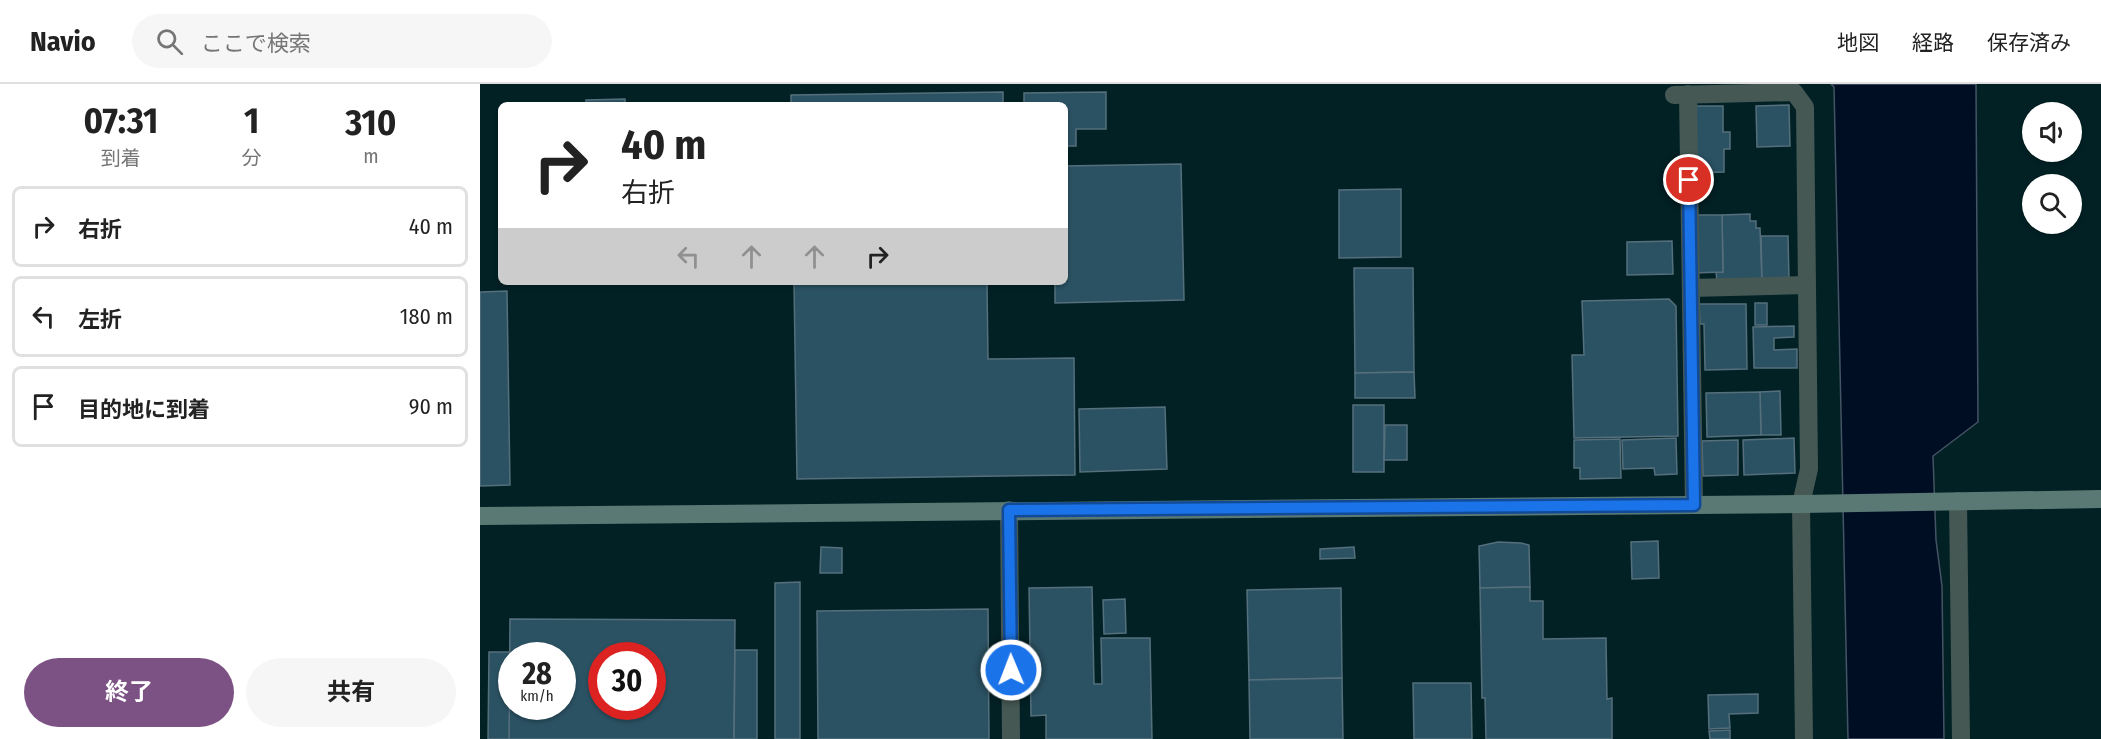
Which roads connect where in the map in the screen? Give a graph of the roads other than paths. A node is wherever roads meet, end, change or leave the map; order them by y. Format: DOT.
graph roads {
  1 [pos="1806,285"];
  2 [pos="1691,288"];
  3 [pos="2101,499"];
  4 [pos="1951,501"];
  5 [pos="1801,504"];
  6 [pos="1694,505"];
  7 [pos="1009,510"];
  8 [pos="480,516"];
  9 [pos="1011,739"];
  10 [pos="1804,739"];
  11 [pos="1961,739"];
  1 -- 2 [label="street"];
  1 -- 2 [label="street"];
  1 -- 5 [label="street"];
  2 -- 6 [label="street"];
  3 -- 4 [label="street"];
  4 -- 5 [label="street"];
  4 -- 11 [label="street"];
  5 -- 6 [label="street"];
  5 -- 10 [label="street"];
  6 -- 7 [label="street"];
  7 -- 8 [label="street"];
  7 -- 9 [label="street"];
}
